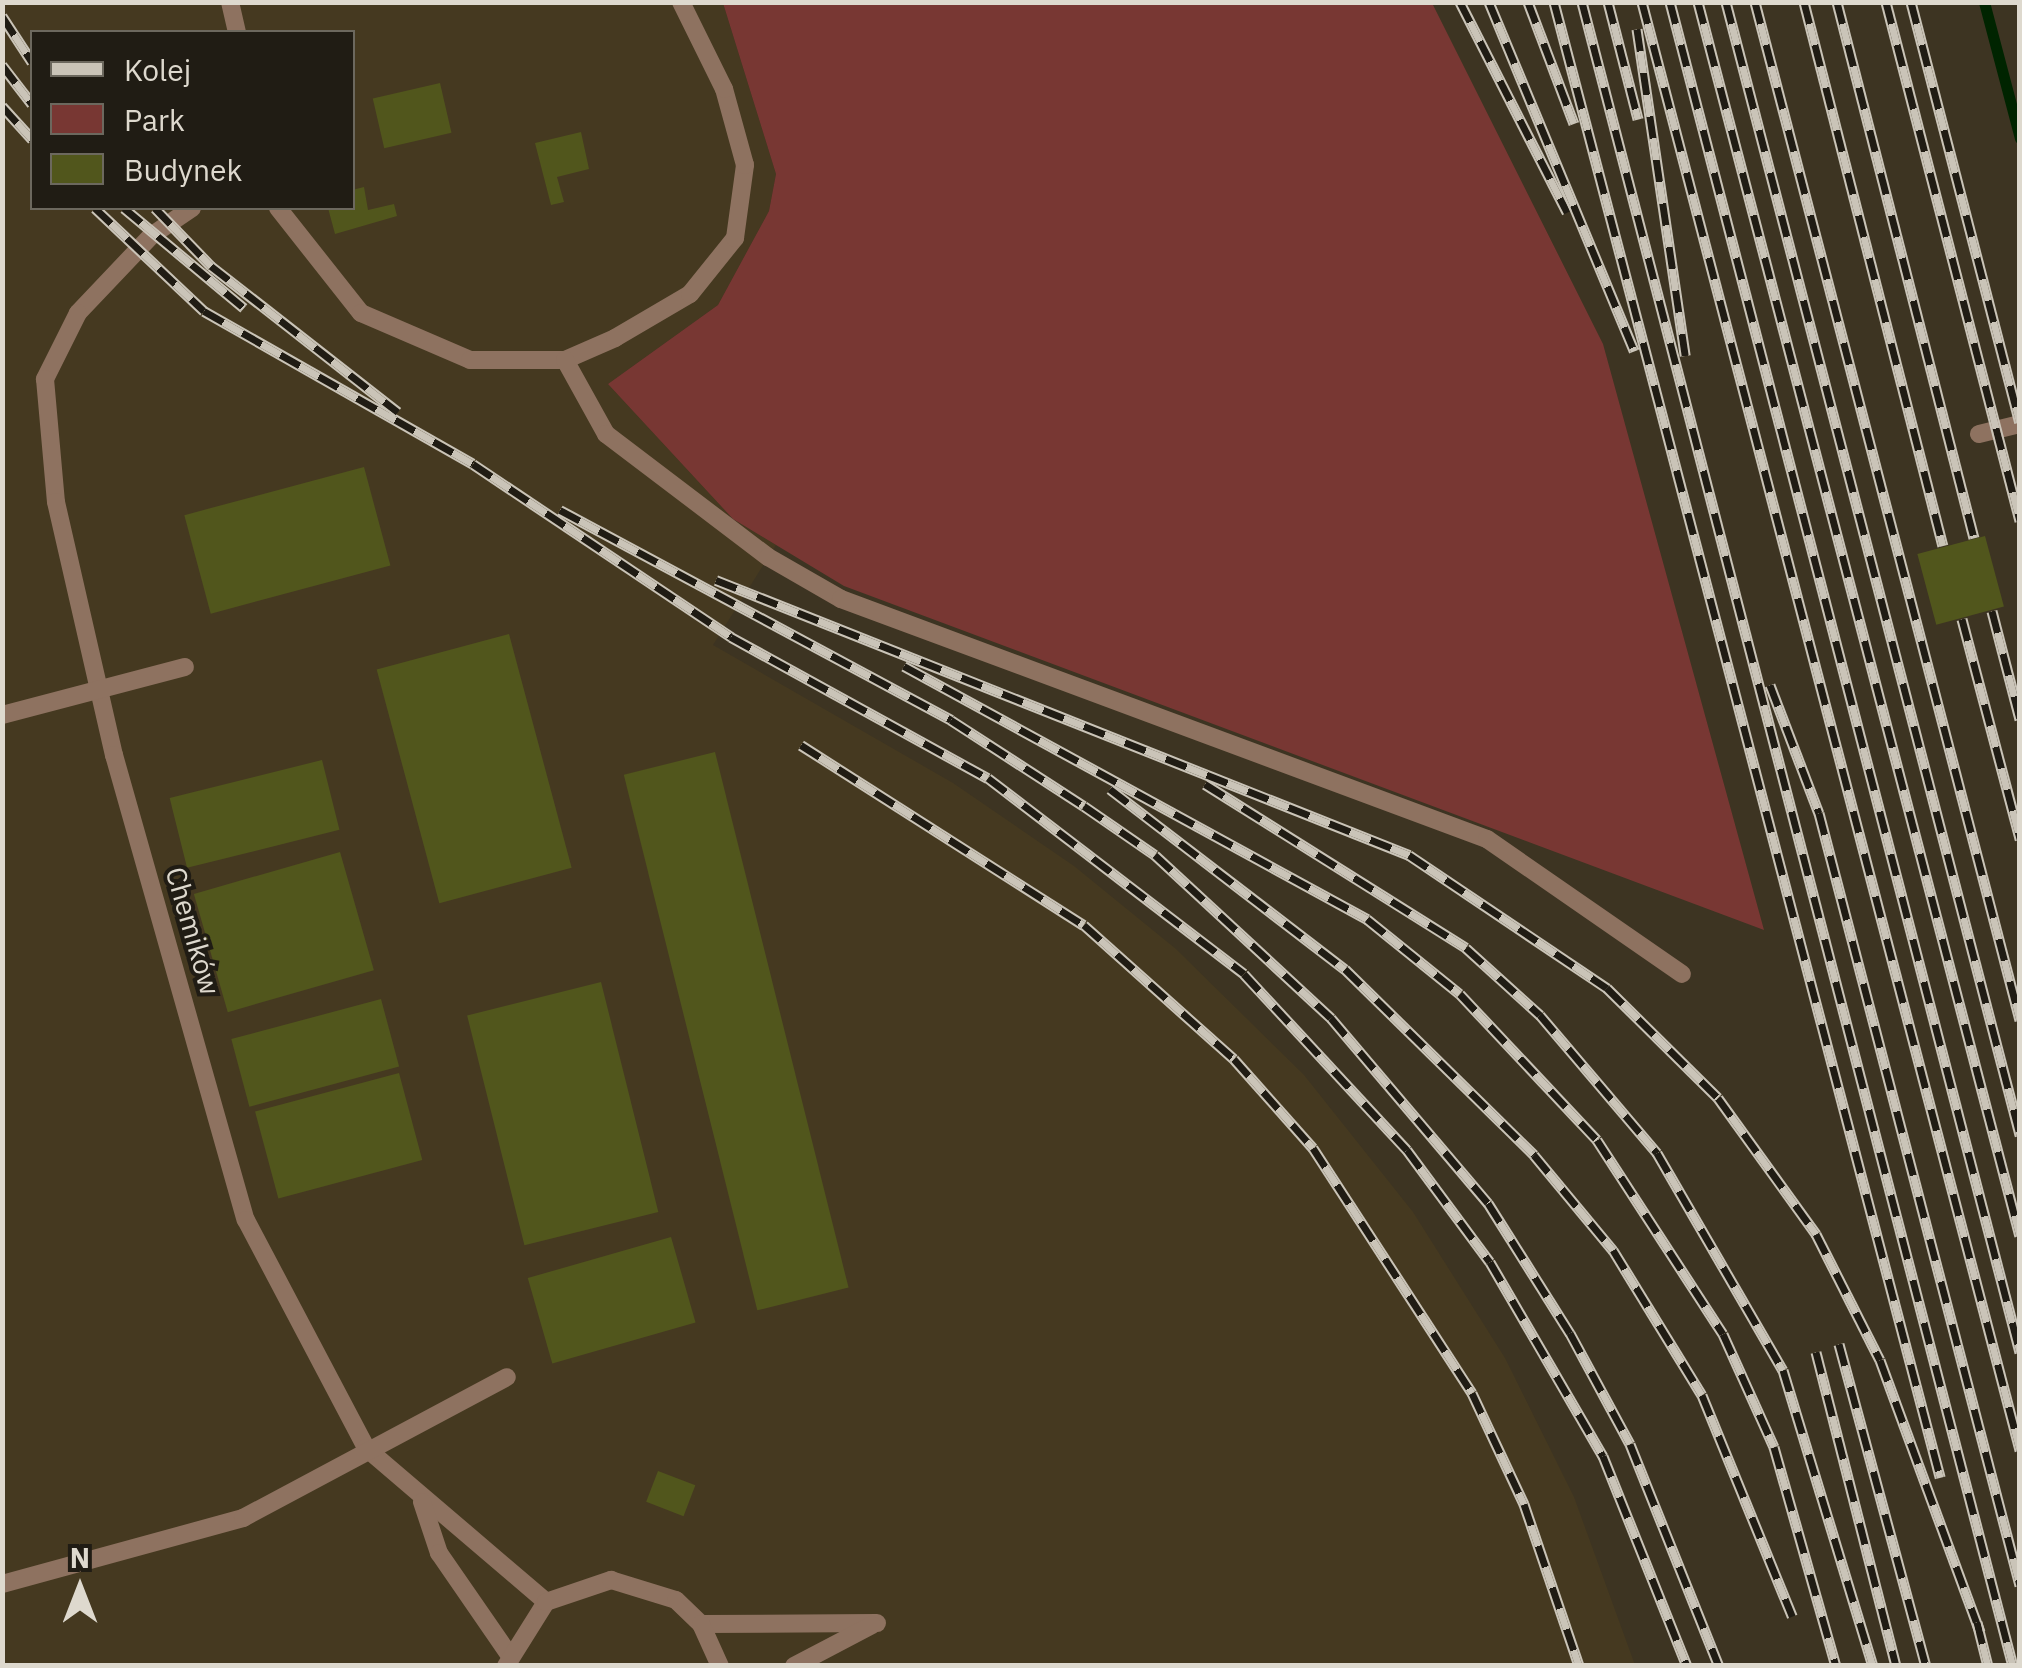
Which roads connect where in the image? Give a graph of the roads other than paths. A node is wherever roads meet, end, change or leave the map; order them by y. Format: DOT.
graph roads {
  1 [pos="230,2"];
  2 [pos="681,2"];
  3 [pos="237,30"];
  4 [pos="190,210"];
  5 [pos="280,210"];
  6 [pos="565,360"];
  7 [pos="2020,424"];
  8 [pos="1979,434"];
  9 [pos="185,668"];
  10 [pos="99,688"];
  11 [pos="2,715"];
  12 [pos="1682,974"];
  13 [pos="507,1376"];
  14 [pos="366,1448"];
  15 [pos="422,1502"];
  16 [pos="2,1584"];
  17 [pos="546,1602"];
  18 [pos="701,1624"];
  19 [pos="507,1659"];
  20 [pos="720,1666"];
  21 [pos="794,1666"];
  1 -- 3 [label="lane"];
  2 -- 6 [label="lane"];
  4 -- 10 [label="lane, Chemików"];
  5 -- 6 [label="lane"];
  6 -- 12 [label="lane"];
  7 -- 8 [label="lane"];
  9 -- 10 [label="lane"];
  10 -- 11 [label="lane"];
  10 -- 14 [label="lane, Chemików"];
  13 -- 14 [label="lane"];
  14 -- 15 [label="lane, Chemików"];
  14 -- 16 [label="lane"];
  15 -- 17 [label="lane"];
  15 -- 19 [label="lane, Chemików"];
  17 -- 18 [label="lane"];
  17 -- 19 [label="lane"];
  18 -- 20 [label="lane"];
  18 -- 21 [label="lane"];
}
